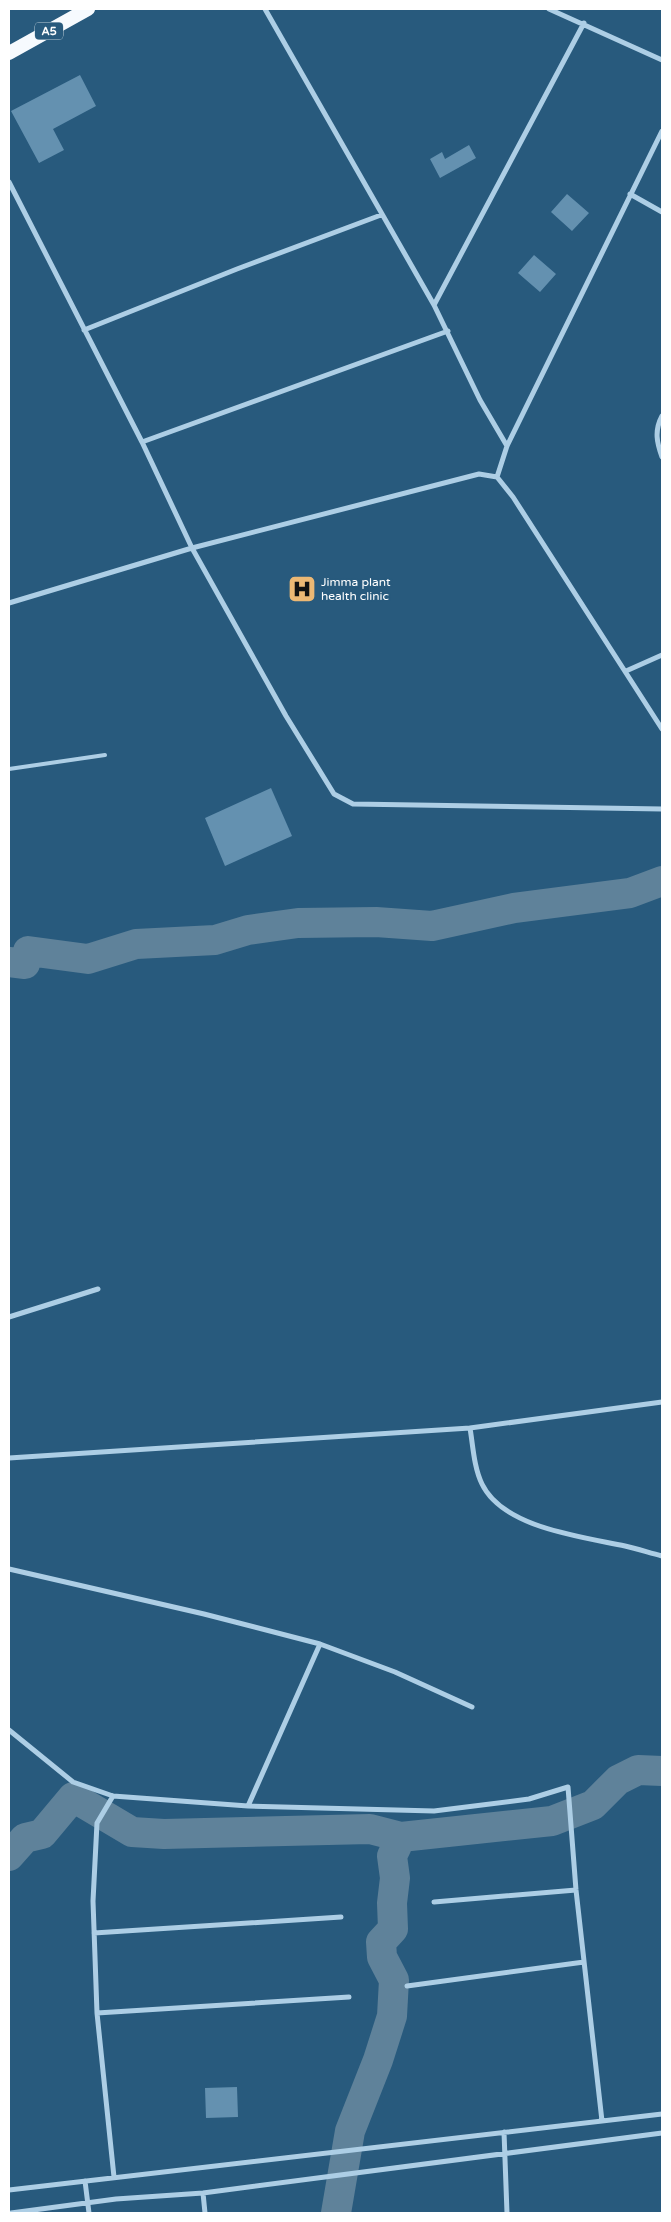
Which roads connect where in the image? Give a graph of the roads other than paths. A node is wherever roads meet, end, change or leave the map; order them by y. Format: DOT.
graph roads {
  1 [pos="88,9"];
  2 [pos="265,9"];
  3 [pos="549,9"];
  4 [pos="584,23"];
  5 [pos="9,53"];
  6 [pos="662,60"];
  7 [pos="662,131"];
  8 [pos="9,182"];
  9 [pos="630,194"];
  10 [pos="662,212"];
  11 [pos="381,215"];
  12 [pos="434,305"];
  13 [pos="84,330"];
  14 [pos="448,331"];
  15 [pos="662,416"];
  16 [pos="142,442"];
  17 [pos="507,446"];
  18 [pos="662,457"];
  19 [pos="497,477"];
  20 [pos="192,548"];
  21 [pos="9,603"];
  22 [pos="662,655"];
  23 [pos="626,672"];
  24 [pos="662,730"];
  25 [pos="106,755"];
  26 [pos="9,769"];
  27 [pos="662,809"];
  28 [pos="98,1289"];
  29 [pos="9,1318"];
  30 [pos="662,1402"];
  31 [pos="470,1428"];
  32 [pos="9,1458"];
  33 [pos="662,1556"];
  34 [pos="9,1569"];
  35 [pos="320,1644"];
  36 [pos="472,1707"];
  37 [pos="9,1730"];
  38 [pos="113,1796"];
  39 [pos="248,1806"];
  40 [pos="576,1890"];
  41 [pos="434,1902"];
  42 [pos="341,1917"];
  43 [pos="94,1933"];
  44 [pos="584,1962"];
  45 [pos="407,1986"];
  46 [pos="349,1997"];
  47 [pos="97,2013"];
  48 [pos="662,2114"];
  49 [pos="602,2121"];
  50 [pos="504,2132"];
  51 [pos="662,2133"];
  52 [pos="506,2154"];
  53 [pos="114,2178"];
  54 [pos="85,2181"];
  55 [pos="9,2190"];
  56 [pos="203,2193"];
  57 [pos="88,2203"];
  58 [pos="11,2213"];
  59 [pos="88,2213"];
  60 [pos="205,2213"];
  61 [pos="507,2213"];
  1 -- 5 [label="highway, A5"];
  2 -- 11 [label="street"];
  3 -- 4 [label="street"];
  4 -- 6 [label="street"];
  4 -- 12 [label="street"];
  7 -- 9 [label="street"];
  8 -- 13 [label="street"];
  9 -- 10 [label="street"];
  9 -- 17 [label="street"];
  11 -- 12 [label="street"];
  11 -- 13 [label="street"];
  12 -- 14 [label="street"];
  13 -- 16 [label="street"];
  14 -- 16 [label="street"];
  14 -- 17 [label="street"];
  15 -- 18 [label="street"];
  16 -- 20 [label="street"];
  17 -- 19 [label="street"];
  19 -- 20 [label="street"];
  19 -- 23 [label="street"];
  20 -- 21 [label="street"];
  20 -- 27 [label="street"];
  22 -- 23 [label="street"];
  23 -- 24 [label="street"];
  25 -- 26 [label="lane"];
  28 -- 29 [label="street"];
  30 -- 31 [label="street"];
  31 -- 32 [label="street"];
  31 -- 33 [label="street"];
  34 -- 35 [label="street"];
  35 -- 36 [label="street"];
  35 -- 39 [label="street"];
  37 -- 38 [label="street"];
  38 -- 39 [label="street"];
  38 -- 43 [label="street"];
  39 -- 40 [label="street"];
  40 -- 41 [label="street"];
  40 -- 44 [label="street"];
  42 -- 43 [label="street"];
  43 -- 47 [label="street"];
  44 -- 45 [label="street"];
  44 -- 49 [label="street"];
  46 -- 47 [label="street"];
  47 -- 53 [label="street"];
  48 -- 49 [label="street"];
  49 -- 50 [label="street"];
  50 -- 52 [label="street"];
  50 -- 53 [label="street"];
  51 -- 52 [label="street"];
  52 -- 56 [label="street"];
  52 -- 61 [label="street"];
  53 -- 54 [label="street"];
  54 -- 55 [label="street"];
  54 -- 57 [label="street"];
  56 -- 57 [label="street"];
  56 -- 60 [label="street"];
  57 -- 58 [label="street"];
  57 -- 59 [label="street"];
}
